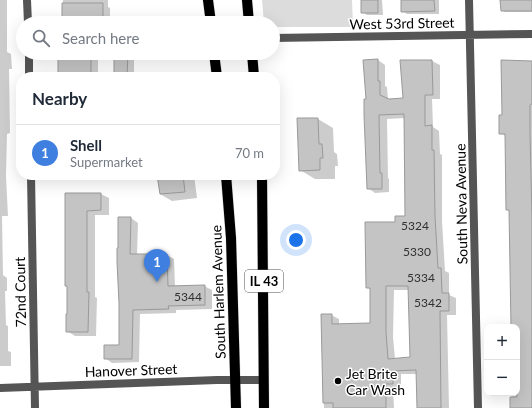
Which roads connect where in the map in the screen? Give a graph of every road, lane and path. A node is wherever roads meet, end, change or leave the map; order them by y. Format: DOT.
graph roads {
  1 [pos="28,0"];
  2 [pos="208,0"];
  3 [pos="247,0"];
  4 [pos="469,0"];
  5 [pos="28,16"];
  6 [pos="210,16"];
  7 [pos="248,16"];
  8 [pos="532,34"];
  9 [pos="470,35"];
  10 [pos="280,38"];
  11 [pos="28,60"];
  12 [pos="215,60"];
  13 [pos="253,60"];
  14 [pos="29,72"];
  15 [pos="216,72"];
  16 [pos="254,72"];
  17 [pos="31,180"];
  18 [pos="226,180"];
  19 [pos="262,180"];
  20 [pos="236,379"];
  21 [pos="263,380"];
  22 [pos="35,387"];
  23 [pos="0,388"];
  24 [pos="36,408"];
  25 [pos="236,408"];
  26 [pos="264,408"];
  27 [pos="478,408"];
  1 -- 5 [label="street"];
  2 -- 6 [label="main road"];
  3 -- 7 [label="main road"];
  4 -- 9 [label="street, South Neva Avenue"];
  8 -- 9 [label="street, West 53rd Street"];
  9 -- 10 [label="street, West 53rd Street"];
  9 -- 27 [label="street, South Neva Avenue"];
  11 -- 14 [label="street"];
  12 -- 15 [label="main road"];
  13 -- 16 [label="main road"];
  17 -- 22 [label="street, 72nd Court"];
  18 -- 20 [label="main road, South Harlem Avenue / IL 43"];
  19 -- 21 [label="main road, IL 43"];
  20 -- 21 [label="street, Hanover Street"];
  20 -- 22 [label="street, Hanover Street"];
  20 -- 25 [label="main road, South Harlem Avenue / IL 43"];
  21 -- 26 [label="main road, IL 43"];
  22 -- 23 [label="street, Hanover Street"];
  22 -- 24 [label="street, 72nd Court"];
}
